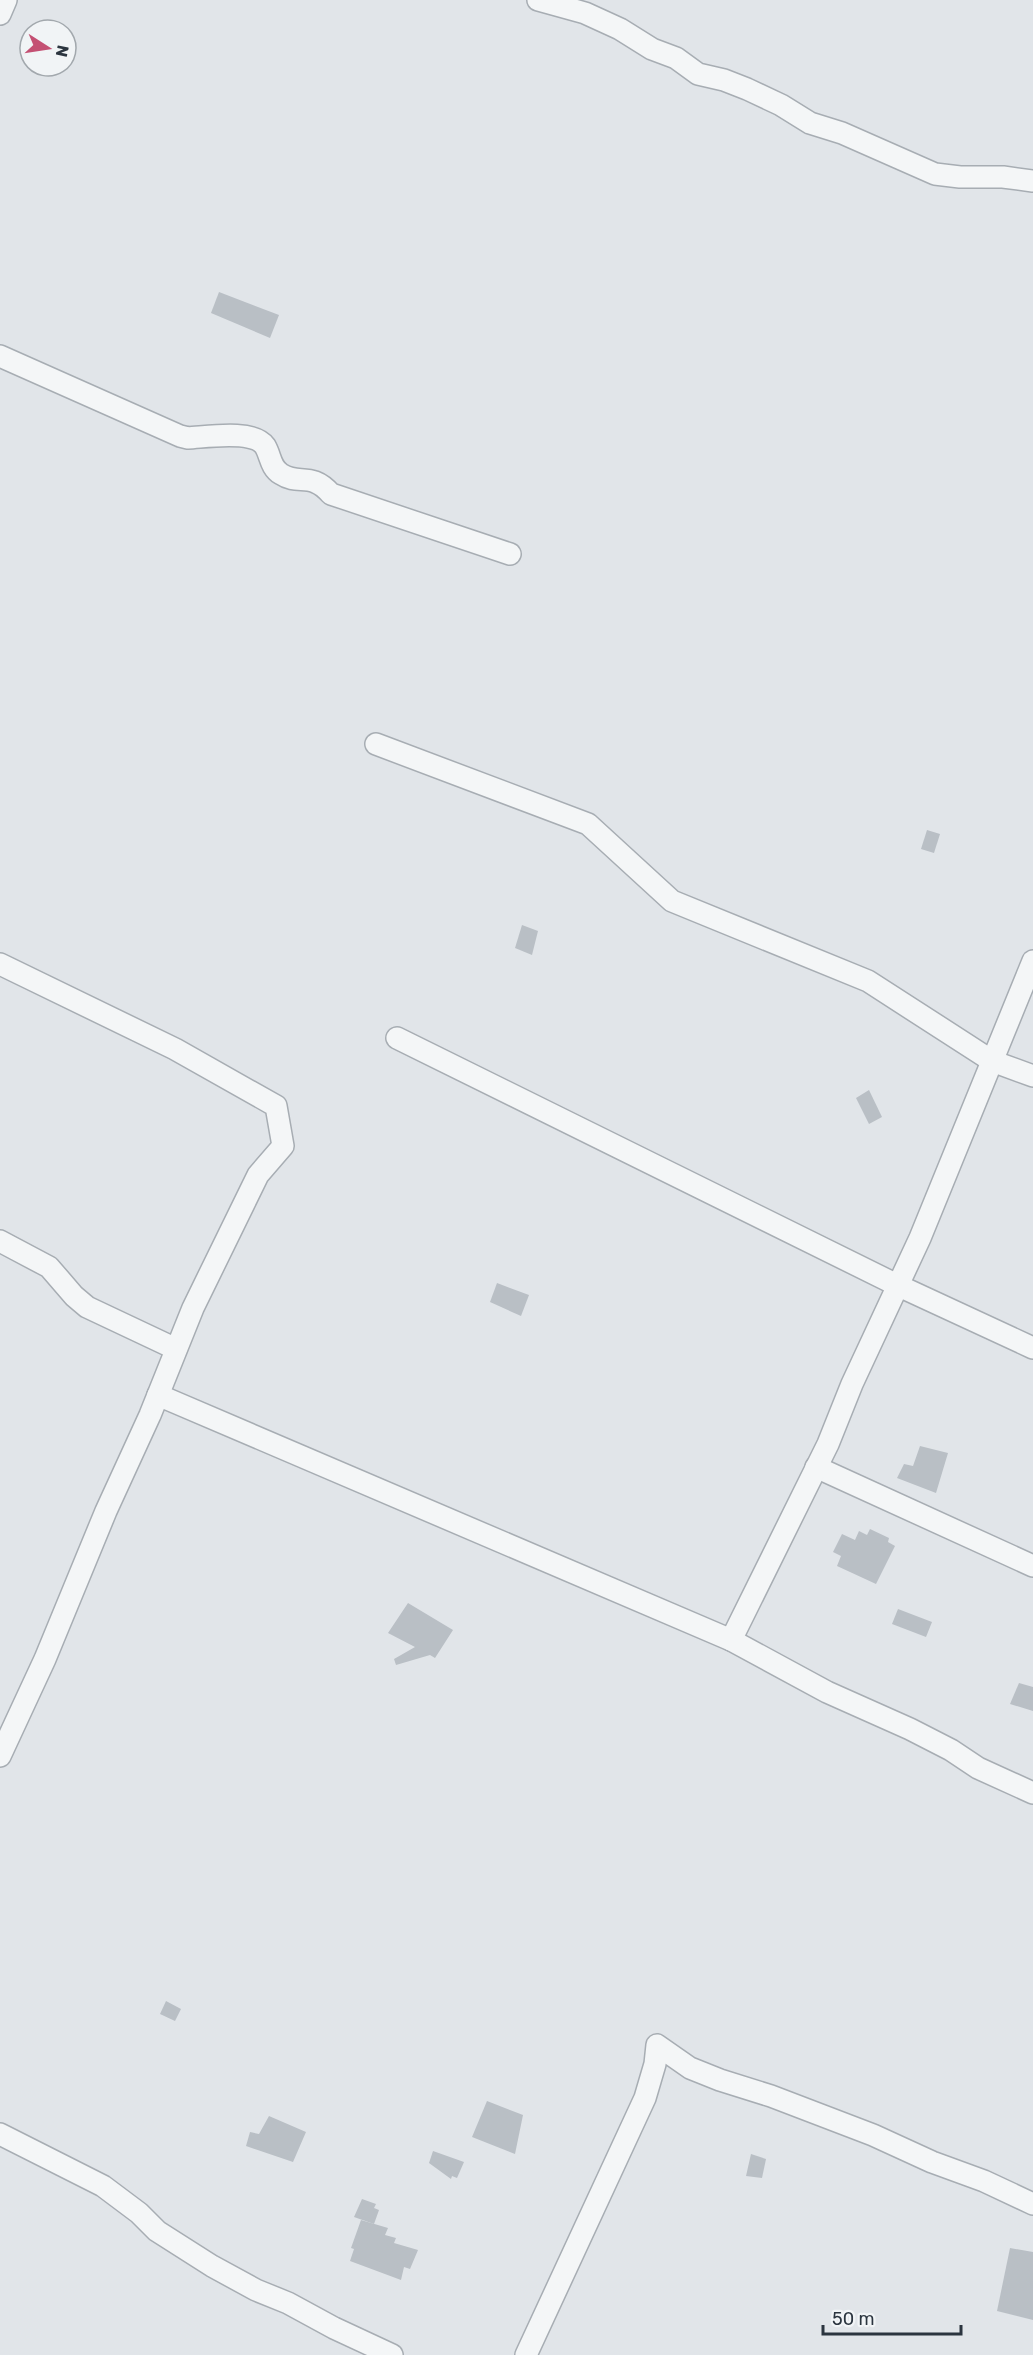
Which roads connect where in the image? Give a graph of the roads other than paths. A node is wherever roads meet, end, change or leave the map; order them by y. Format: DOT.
graph roads {
  1 [pos="6,0"];
  2 [pos="538,0"];
  3 [pos="0,14"];
  4 [pos="1033,181"];
  5 [pos="0,356"];
  6 [pos="510,554"];
  7 [pos="376,744"];
  8 [pos="1033,961"];
  9 [pos="0,964"];
  10 [pos="397,1038"];
  11 [pos="992,1061"];
  12 [pos="1033,1076"];
  13 [pos="0,1240"];
  14 [pos="897,1285"];
  15 [pos="1033,1348"];
  16 [pos="176,1350"];
  17 [pos="158,1395"];
  18 [pos="816,1467"];
  19 [pos="1033,1566"];
  20 [pos="731,1640"];
  21 [pos="0,1756"];
  22 [pos="1033,1792"];
  23 [pos="0,2134"];
  24 [pos="1033,2204"];
  25 [pos="392,2355"];
  26 [pos="526,2355"];
  1 -- 3 [label="street"];
  2 -- 4 [label="street"];
  5 -- 6 [label="street"];
  7 -- 11 [label="street"];
  8 -- 11 [label="street"];
  9 -- 16 [label="street"];
  10 -- 14 [label="street"];
  11 -- 12 [label="street"];
  11 -- 14 [label="street"];
  13 -- 16 [label="street"];
  14 -- 15 [label="street"];
  14 -- 18 [label="street"];
  16 -- 17 [label="street"];
  17 -- 20 [label="street"];
  17 -- 21 [label="street"];
  18 -- 19 [label="street"];
  18 -- 20 [label="street"];
  20 -- 22 [label="street"];
  23 -- 25 [label="street"];
  24 -- 26 [label="street"];
}
